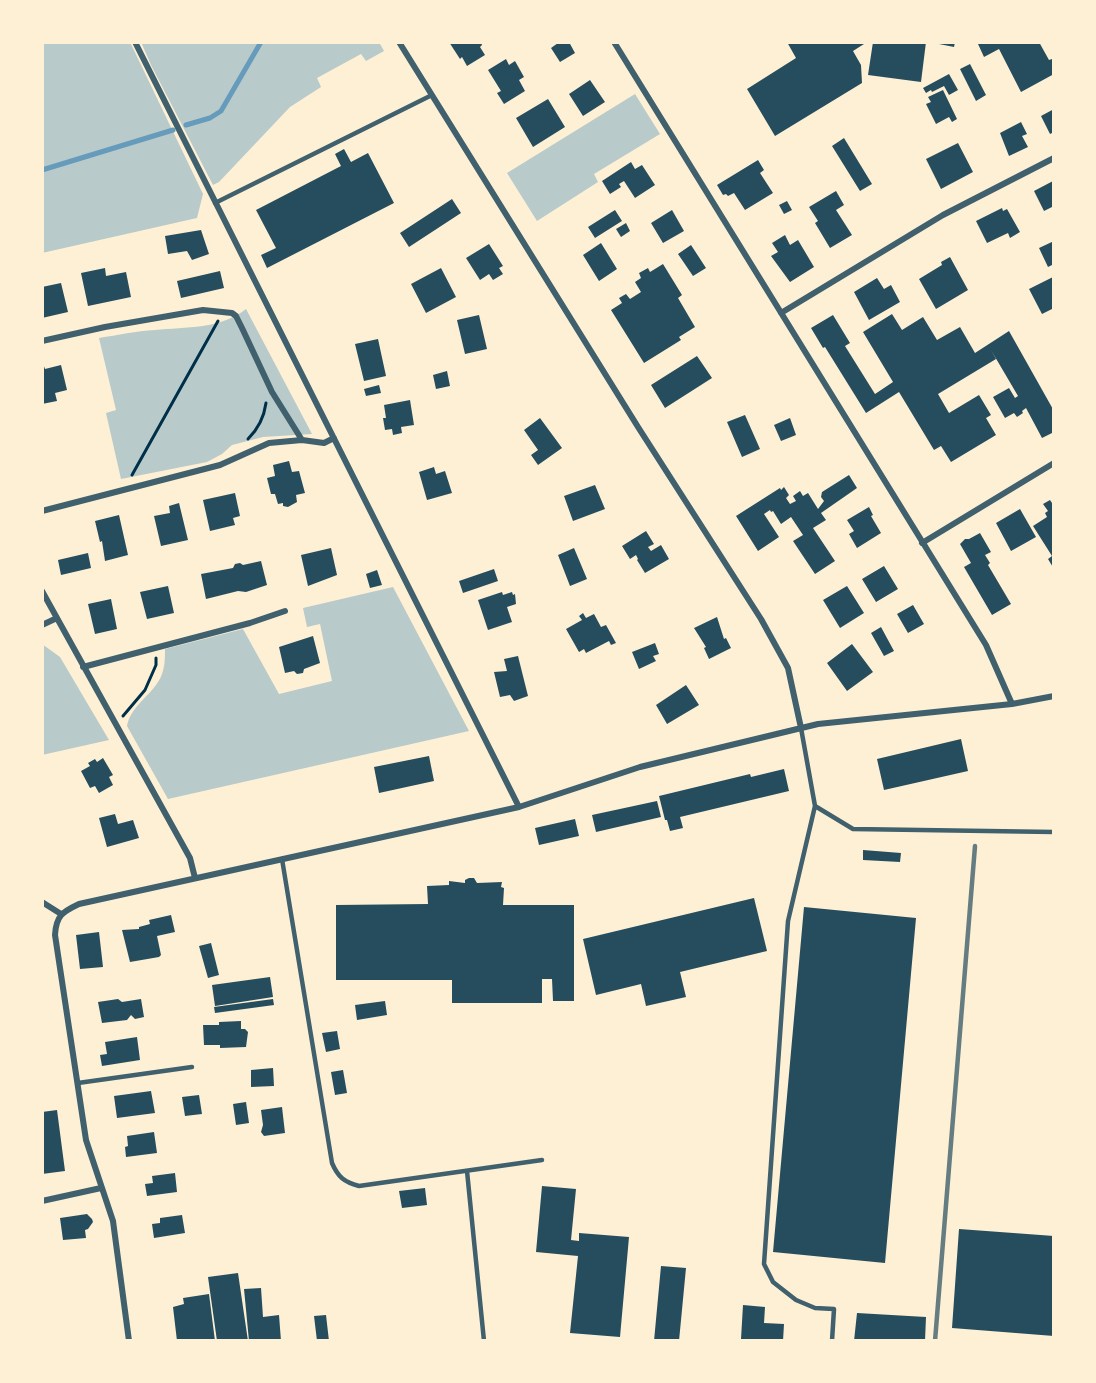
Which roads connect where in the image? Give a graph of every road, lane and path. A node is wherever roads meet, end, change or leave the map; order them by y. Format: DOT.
graph roads {
  1 [pos="135,42"];
  2 [pos="399,42"];
  3 [pos="614,42"];
  4 [pos="432,95"];
  5 [pos="1054,158"];
  6 [pos="215,203"];
  7 [pos="222,311"];
  8 [pos="781,314"];
  9 [pos="42,341"];
  10 [pos="270,387"];
  11 [pos="334,438"];
  12 [pos="302,440"];
  13 [pos="244,443"];
  14 [pos="1054,463"];
  15 [pos="123,490"];
  16 [pos="42,511"];
  17 [pos="922,543"];
  18 [pos="42,591"];
  19 [pos="285,611"];
  20 [pos="57,618"];
  21 [pos="42,626"];
  22 [pos="157,647"];
  23 [pos="83,667"];
  24 [pos="1054,696"];
  25 [pos="1012,704"];
  26 [pos="117,727"];
  27 [pos="801,728"];
  28 [pos="815,806"];
  29 [pos="519,807"];
  30 [pos="1054,832"];
  31 [pos="282,860"];
  32 [pos="195,878"];
  33 [pos="42,902"];
  34 [pos="61,914"];
  35 [pos="192,1066"];
  36 [pos="78,1083"];
  37 [pos="542,1160"];
  38 [pos="467,1171"];
  39 [pos="101,1188"];
  40 [pos="42,1201"];
  41 [pos="129,1341"];
  42 [pos="484,1341"];
  43 [pos="832,1341"];
  1 -- 6 [label="street"];
  2 -- 4 [label="street"];
  3 -- 8 [label="street"];
  4 -- 6 [label="lane"];
  4 -- 27 [label="street"];
  5 -- 8 [label="street"];
  6 -- 11 [label="street"];
  7 -- 9 [label="street"];
  7 -- 10 [label="street"];
  7 -- 15 [label="path"];
  8 -- 17 [label="street"];
  10 -- 12 [label="street"];
  10 -- 13 [label="path"];
  11 -- 12 [label="street"];
  11 -- 29 [label="street"];
  12 -- 15 [label="street"];
  14 -- 17 [label="street"];
  15 -- 16 [label="street"];
  17 -- 25 [label="street"];
  18 -- 20 [label="street"];
  19 -- 22 [label="street"];
  20 -- 21 [label="street"];
  20 -- 23 [label="street"];
  22 -- 23 [label="street"];
  22 -- 26 [label="path"];
  23 -- 26 [label="street"];
  24 -- 25 [label="street"];
  25 -- 27 [label="street"];
  26 -- 32 [label="street"];
  27 -- 28 [label="lane"];
  27 -- 29 [label="street"];
  28 -- 30 [label="lane"];
  28 -- 43 [label="lane"];
  29 -- 31 [label="street"];
  31 -- 32 [label="street"];
  31 -- 38 [label="lane"];
  32 -- 34 [label="street"];
  33 -- 34 [label="street"];
  34 -- 36 [label="street"];
  35 -- 36 [label="lane"];
  36 -- 39 [label="street"];
  37 -- 38 [label="lane"];
  38 -- 42 [label="lane"];
  39 -- 40 [label="street"];
  39 -- 41 [label="street"];
}
